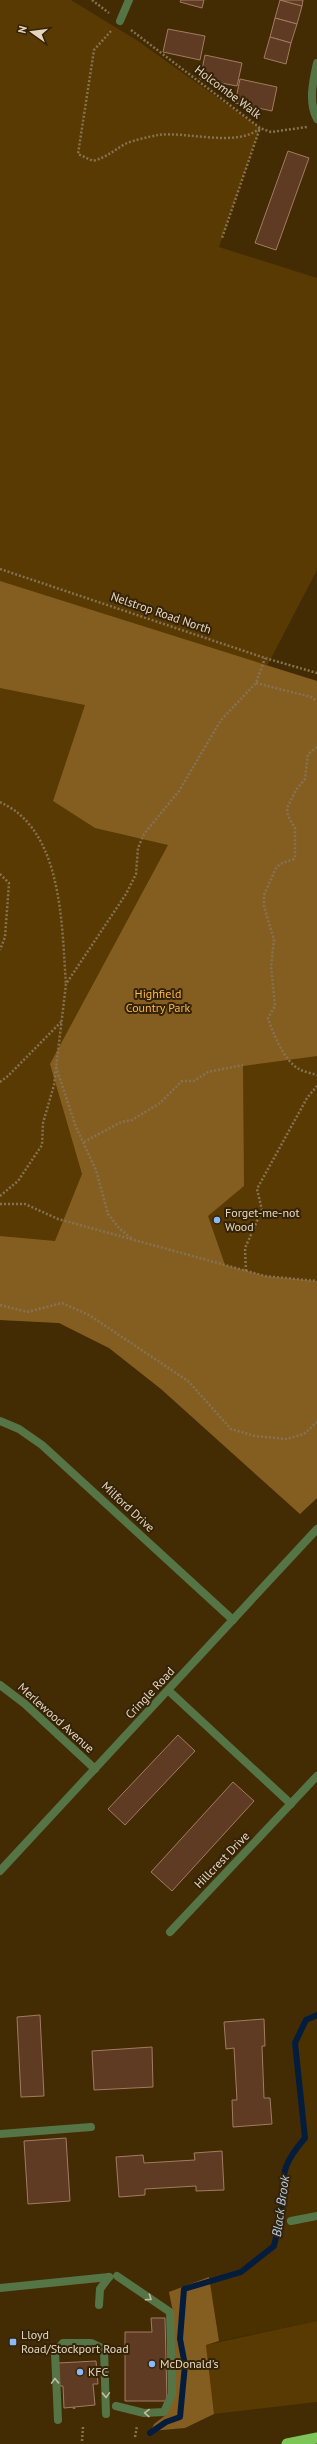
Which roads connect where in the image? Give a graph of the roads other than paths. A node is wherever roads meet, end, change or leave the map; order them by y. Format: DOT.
graph roads {
  1 [pos="129,0"];
  2 [pos="120,21"];
  3 [pos="317,64"];
  4 [pos="317,119"];
  5 [pos="0,1421"];
  6 [pos="317,1529"];
  7 [pos="233,1620"];
  8 [pos="0,1685"];
  9 [pos="169,1691"];
  10 [pos="95,1769"];
  11 [pos="317,1776"];
  12 [pos="291,1804"];
  13 [pos="0,1871"];
  14 [pos="170,1932"];
  15 [pos="91,2127"];
  16 [pos="0,2134"];
  17 [pos="317,2216"];
  18 [pos="291,2221"];
  19 [pos="117,2276"];
  20 [pos="0,2288"];
  21 [pos="99,2305"];
  22 [pos="116,2406"];
  23 [pos="106,2414"];
  24 [pos="58,2420"];
  25 [pos="317,2438"];
  26 [pos="287,2444"];
  1 -- 2 [label="street"];
  3 -- 4 [label="street"];
  5 -- 7 [label="street, Milford Drive"];
  6 -- 7 [label="street, Cringle Road"];
  7 -- 9 [label="street, Cringle Road"];
  8 -- 10 [label="street, Merlewood Avenue"];
  9 -- 10 [label="street, Cringle Road"];
  9 -- 12 [label="street"];
  10 -- 13 [label="street, Cringle Road"];
  11 -- 12 [label="street, Hillcrest Drive"];
  12 -- 14 [label="street, Hillcrest Drive"];
  15 -- 16 [label="street"];
  17 -- 18 [label="street"];
  19 -- 22 [label="street, one-way"];
  20 -- 21 [label="street"];
  24 -- 23 [label="street, one-way"];
  25 -- 26 [label="highway"];
}
